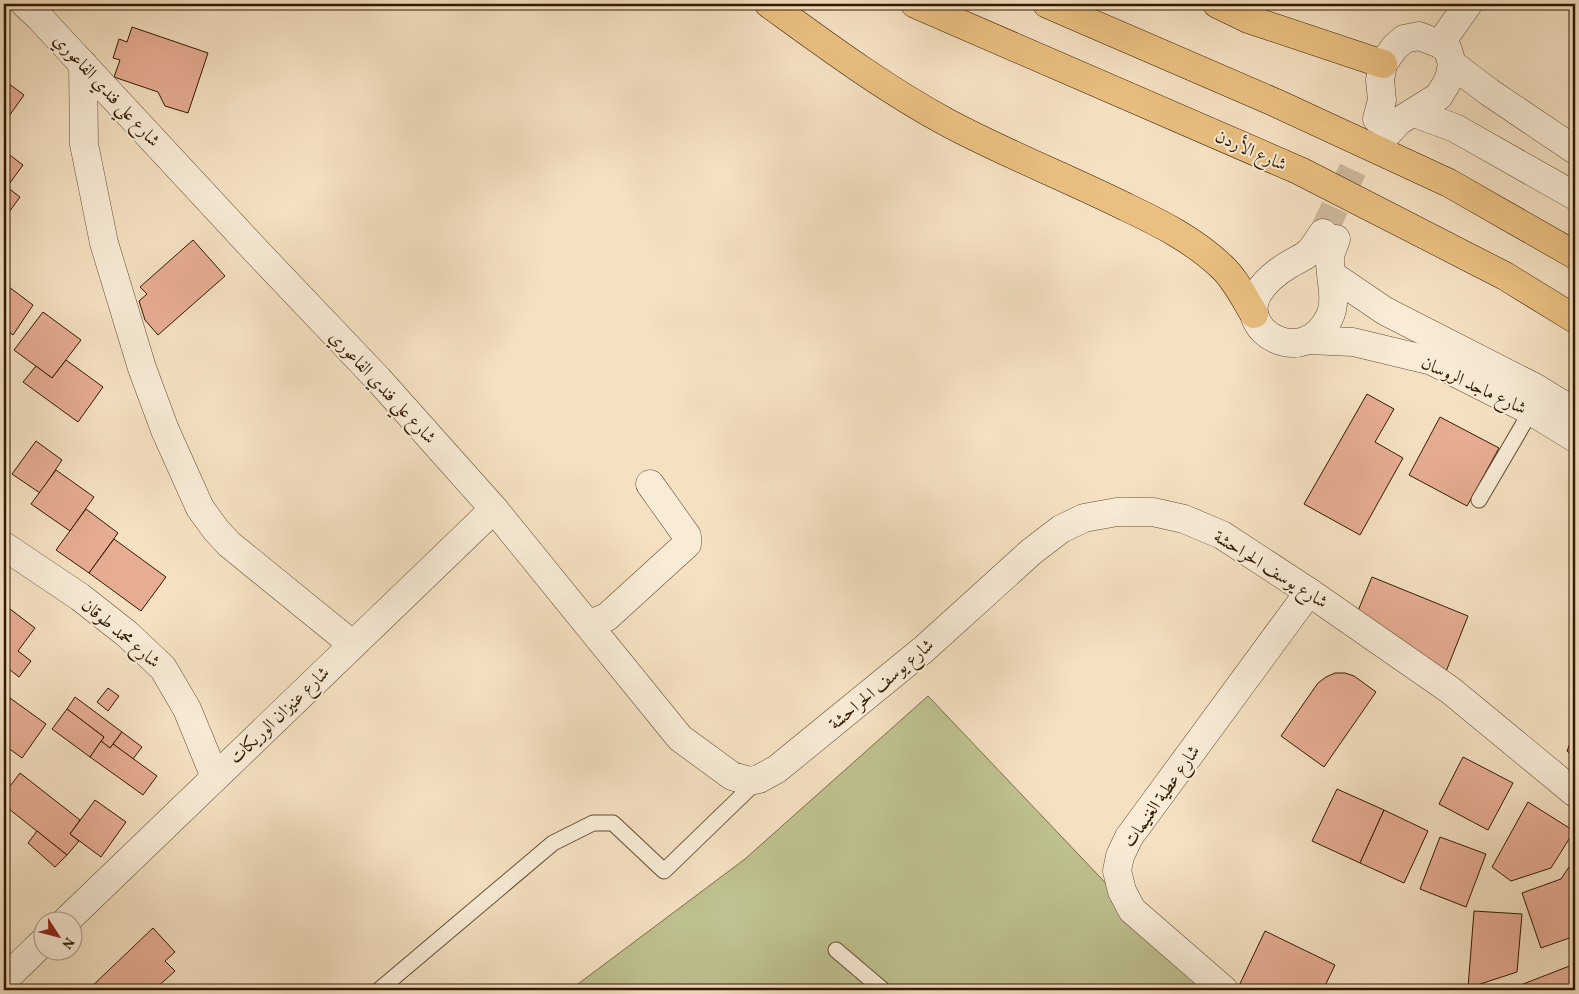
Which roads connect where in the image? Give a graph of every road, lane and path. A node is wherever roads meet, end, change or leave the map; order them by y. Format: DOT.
graph roads {
  1 [pos="25,4"];
  2 [pos="769,4"];
  3 [pos="915,4"];
  4 [pos="1047,4"];
  5 [pos="1217,4"];
  6 [pos="1468,4"];
  7 [pos="1446,54"];
  8 [pos="83,64"];
  9 [pos="1383,64"];
  10 [pos="1414,114"];
  11 [pos="1575,150"];
  12 [pos="1575,196"];
  13 [pos="1575,255"];
  14 [pos="1332,275"];
  15 [pos="1254,314"];
  16 [pos="1575,319"];
  17 [pos="1308,340"];
  18 [pos="1531,411"];
  19 [pos="1575,412"];
  20 [pos="1575,438"];
  21 [pos="650,484"];
  22 [pos="1480,500"];
  23 [pos="494,509"];
  24 [pos="4,546"];
  25 [pos="1309,592"];
  26 [pos="589,624"];
  27 [pos="352,644"];
  28 [pos="216,777"];
  29 [pos="759,779"];
  30 [pos="1575,793"];
  31 [pos="75,912"];
  32 [pos="836,950"];
  33 [pos="32,953"];
  34 [pos="4,980"];
  35 [pos="379,990"];
  36 [pos="883,990"];
  37 [pos="1224,990"];
  1 -- 8 [label="street, شارع علي فندي الفاعوري"];
  2 -- 15 [label="highway"];
  3 -- 16 [label="highway, شارع الأردن"];
  4 -- 13 [label="highway"];
  5 -- 9 [label="highway"];
  6 -- 7 [label="street"];
  7 -- 9 [label="street"];
  7 -- 10 [label="street"];
  7 -- 11 [label="street"];
  8 -- 23 [label="street, شارع علي فندي الفاعوري"];
  8 -- 27 [label="street"];
  9 -- 10 [label="street"];
  10 -- 12 [label="street"];
  14 -- 15 [label="street"];
  14 -- 17 [label="street"];
  14 -- 19 [label="street, شارع ماجد الروسان"];
  15 -- 17 [label="street, شارع ماجد الروسان"];
  17 -- 18 [label="street, شارع ماجد الروسان"];
  18 -- 20 [label="street, شارع ماجد الروسان"];
  18 -- 22 [label="lane"];
  21 -- 26 [label="street"];
  23 -- 26 [label="street, شارع علي فندي الفاعوري"];
  23 -- 27 [label="street, شارع عنيزان الوريكات"];
  24 -- 28 [label="street, شارع محمد طوقان"];
  25 -- 29 [label="street, شارع يوسف الحراحشة"];
  25 -- 30 [label="street, شارع يوسف الحراحشة"];
  25 -- 37 [label="street, شارع عطية الغنيمات"];
  26 -- 29 [label="street, شارع علي فندي الفاعوري"];
  27 -- 28 [label="street, شارع عنيزان الوريكات"];
  28 -- 31 [label="street, شارع عنيزان الوريكات"];
  29 -- 35 [label="lane"];
  32 -- 36 [label="lane"];
  33 -- 34 [label="street"];
}
